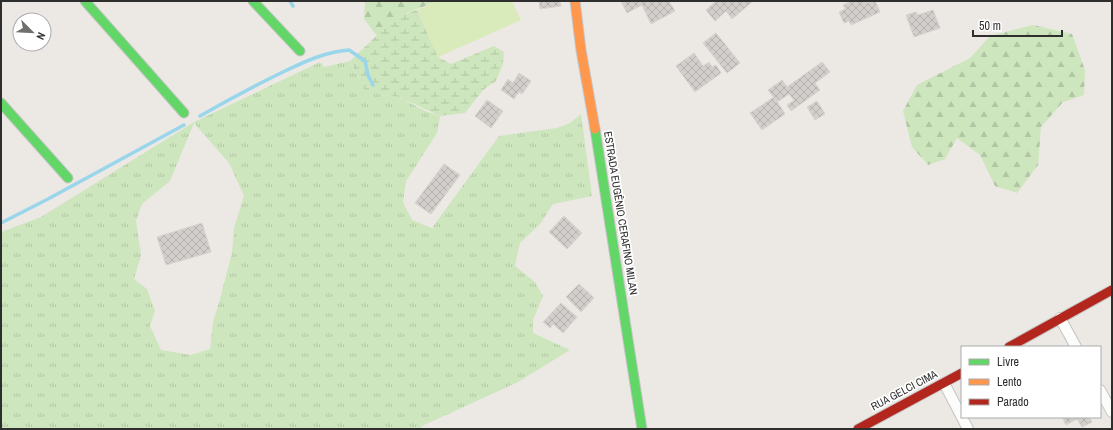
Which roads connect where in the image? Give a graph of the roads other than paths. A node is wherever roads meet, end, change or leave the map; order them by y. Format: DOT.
graph roads {
  1 [pos="85,1"];
  2 [pos="253,1"];
  3 [pos="575,1"];
  4 [pos="300,51"];
  5 [pos="1,103"];
  6 [pos="184,113"];
  7 [pos="68,178"];
  8 [pos="1112,290"];
  9 [pos="1060,318"];
  10 [pos="1010,346"];
  11 [pos="1075,346"];
  12 [pos="961,374"];
  13 [pos="944,383"];
  14 [pos="1101,392"];
  15 [pos="1112,412"];
  16 [pos="961,416"];
  17 [pos="962,418"];
  18 [pos="642,429"];
  19 [pos="858,429"];
  20 [pos="968,429"];
  1 -- 6 [label="street"];
  2 -- 4 [label="street"];
  3 -- 18 [label="street, ESTRADA EUGÊNIO CERAFINO MILAN"];
  5 -- 7 [label="street"];
  8 -- 9 [label="street"];
  9 -- 10 [label="street"];
  9 -- 11 [label="street"];
  12 -- 13 [label="street, RUA GELCI CIMA"];
  13 -- 16 [label="street"];
  13 -- 19 [label="street, RUA GELCI CIMA"];
  14 -- 15 [label="street"];
  17 -- 20 [label="street"];
}
